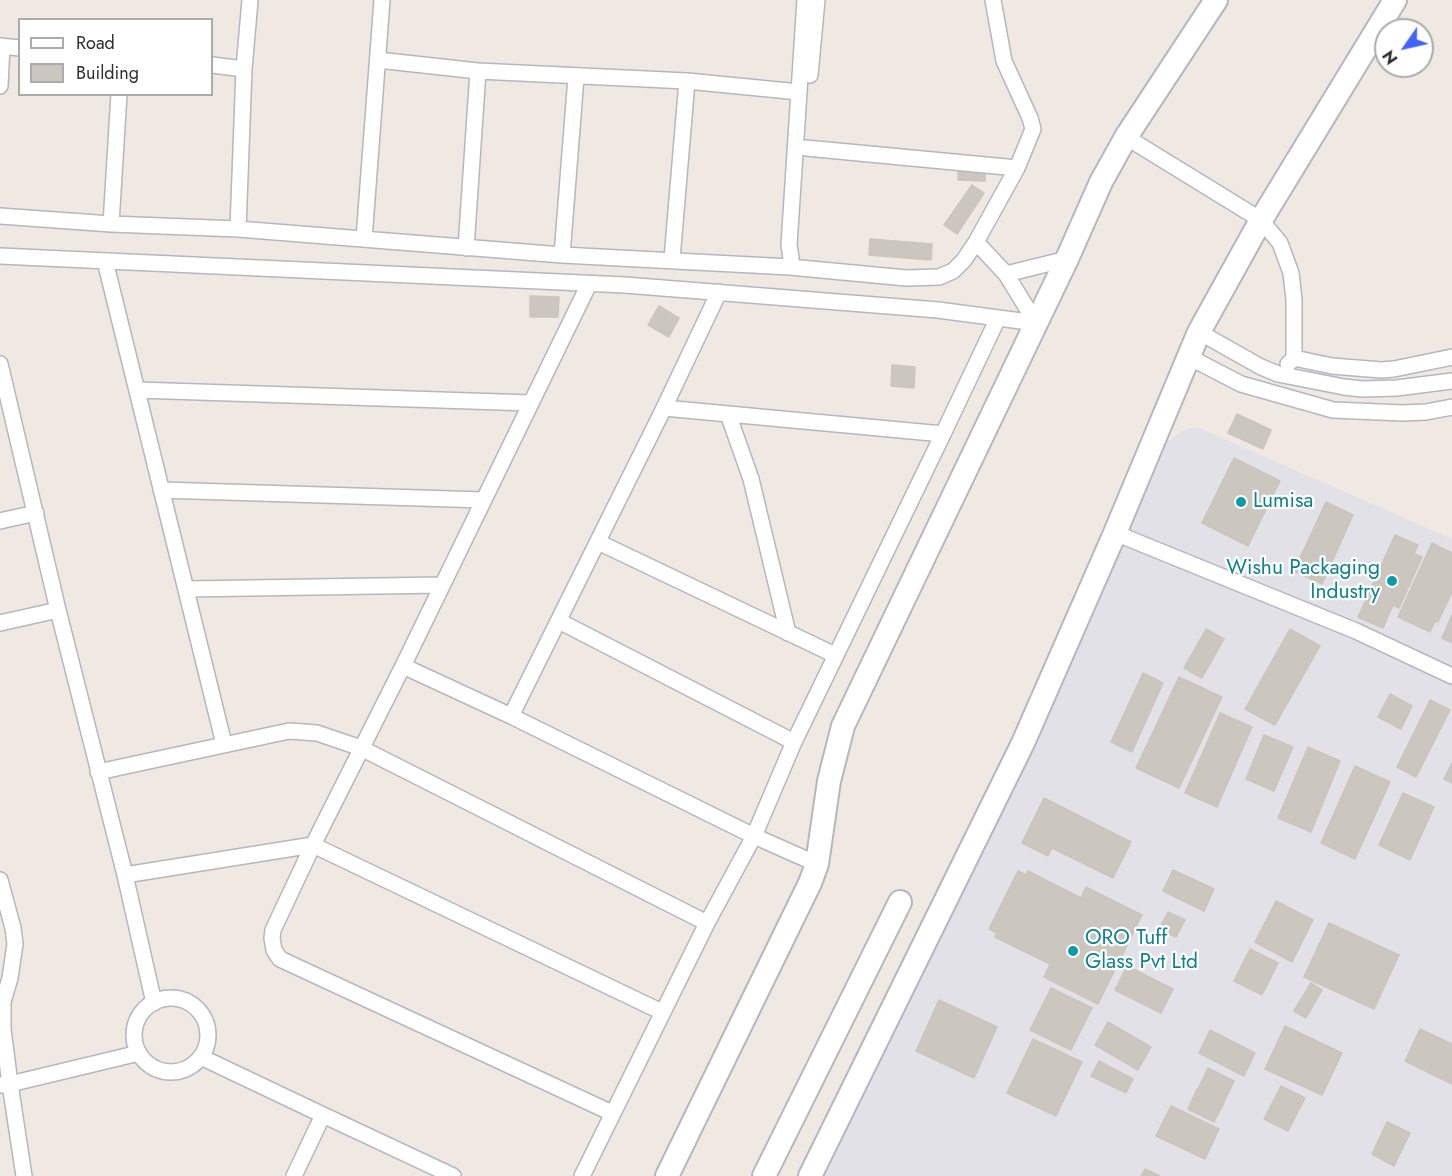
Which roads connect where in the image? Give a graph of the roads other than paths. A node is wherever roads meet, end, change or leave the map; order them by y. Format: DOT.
graph roads {
  1 [pos="250,0"];
  2 [pos="382,0"];
  3 [pos="805,0"];
  4 [pos="817,0"];
  5 [pos="993,0"];
  6 [pos="1216,0"];
  7 [pos="1395,0"];
  8 [pos="1,46"];
  9 [pos="18,48"];
  10 [pos="378,60"];
  11 [pos="213,66"];
  12 [pos="244,69"];
  13 [pos="478,71"];
  14 [pos="576,77"];
  15 [pos="687,81"];
  16 [pos="0,86"];
  17 [pos="799,92"];
  18 [pos="119,96"];
  19 [pos="1126,137"];
  20 [pos="806,148"];
  21 [pos="1017,168"];
  22 [pos="0,216"];
  23 [pos="1261,220"];
  24 [pos="111,224"];
  25 [pos="238,229"];
  26 [pos="364,238"];
  27 [pos="976,242"];
  28 [pos="466,248"];
  29 [pos="562,255"];
  30 [pos="0,256"];
  31 [pos="672,259"];
  32 [pos="1067,259"];
  33 [pos="105,261"];
  34 [pos="791,263"];
  35 [pos="1006,274"];
  36 [pos="589,284"];
  37 [pos="719,292"];
  38 [pos="998,318"];
  39 [pos="1036,323"];
  40 [pos="1199,332"];
  41 [pos="1187,356"];
  42 [pos="1452,357"];
  43 [pos="1294,358"];
  44 [pos="0,364"];
  45 [pos="1278,374"];
  46 [pos="1452,381"];
  47 [pos="138,390"];
  48 [pos="1267,393"];
  49 [pos="531,403"];
  50 [pos="1452,407"];
  51 [pos="664,408"];
  52 [pos="728,414"];
  53 [pos="943,434"];
  54 [pos="161,490"];
  55 [pos="484,500"];
  56 [pos="36,513"];
  57 [pos="0,521"];
  58 [pos="1115,534"];
  59 [pos="598,542"];
  60 [pos="441,585"];
  61 [pos="187,589"];
  62 [pos="58,610"];
  63 [pos="558,621"];
  64 [pos="0,623"];
  65 [pos="788,633"];
  66 [pos="835,655"];
  67 [pos="403,666"];
  68 [pos="1452,676"];
  69 [pos="510,716"];
  70 [pos="794,742"];
  71 [pos="224,744"];
  72 [pos="361,748"];
  73 [pos="98,772"];
  74 [pos="754,836"];
  75 [pos="313,844"];
  76 [pos="817,864"];
  77 [pos="126,875"];
  78 [pos="0,880"];
  79 [pos="900,902"];
  80 [pos="707,923"];
  81 [pos="7,951"];
  82 [pos="154,1003"];
  83 [pos="662,1012"];
  84 [pos="139,1053"];
  85 [pos="201,1057"];
  86 [pos="5,1084"];
  87 [pos="612,1113"];
  88 [pos="322,1115"];
  89 [pos="422,1170"];
  90 [pos="24,1176"];
  91 [pos="294,1176"];
  92 [pos="453,1176"];
  93 [pos="582,1176"];
  94 [pos="668,1176"];
  95 [pos="764,1176"];
  96 [pos="810,1176"];
  1 -- 12 [label="street"];
  2 -- 10 [label="street"];
  3 -- 17 [label="street"];
  4 -- 20 [label="street"];
  5 -- 21 [label="street"];
  6 -- 19 [label="main road"];
  7 -- 23 [label="main road"];
  8 -- 9 [label="street"];
  8 -- 16 [label="street"];
  10 -- 13 [label="street"];
  10 -- 26 [label="street"];
  11 -- 12 [label="street"];
  12 -- 25 [label="street"];
  13 -- 14 [label="street"];
  13 -- 28 [label="street"];
  14 -- 15 [label="street"];
  14 -- 29 [label="street"];
  15 -- 17 [label="street"];
  15 -- 31 [label="street"];
  17 -- 34 [label="street"];
  18 -- 24 [label="street"];
  19 -- 23 [label="street"];
  19 -- 32 [label="main road"];
  20 -- 21 [label="street"];
  20 -- 34 [label="street"];
  21 -- 27 [label="street"];
  22 -- 24 [label="street"];
  23 -- 40 [label="main road"];
  23 -- 43 [label="street"];
  24 -- 25 [label="street"];
  25 -- 26 [label="street"];
  26 -- 28 [label="street"];
  27 -- 34 [label="street"];
  27 -- 35 [label="street"];
  28 -- 29 [label="street"];
  29 -- 31 [label="street"];
  30 -- 33 [label="street"];
  31 -- 34 [label="street"];
  32 -- 35 [label="street"];
  32 -- 39 [label="main road"];
  33 -- 36 [label="street"];
  33 -- 47 [label="street"];
  35 -- 39 [label="street"];
  36 -- 37 [label="street"];
  36 -- 49 [label="street"];
  37 -- 38 [label="street"];
  37 -- 51 [label="street"];
  38 -- 39 [label="street"];
  38 -- 53 [label="street"];
  39 -- 76 [label="main road"];
  40 -- 41 [label="main road"];
  40 -- 45 [label="street"];
  41 -- 48 [label="street"];
  41 -- 58 [label="main road"];
  42 -- 43 [label="street"];
  43 -- 45 [label="street"];
  44 -- 56 [label="street"];
  45 -- 46 [label="street"];
  45 -- 48 [label="street"];
  47 -- 49 [label="street"];
  47 -- 54 [label="street"];
  48 -- 50 [label="street"];
  49 -- 55 [label="street"];
  51 -- 52 [label="street"];
  51 -- 59 [label="street"];
  52 -- 53 [label="street"];
  52 -- 65 [label="street"];
  53 -- 66 [label="street"];
  54 -- 55 [label="street"];
  54 -- 61 [label="street"];
  55 -- 60 [label="street"];
  56 -- 57 [label="street"];
  56 -- 62 [label="street"];
  58 -- 68 [label="street"];
  58 -- 96 [label="main road"];
  59 -- 63 [label="street"];
  59 -- 65 [label="street"];
  60 -- 61 [label="street"];
  60 -- 67 [label="street"];
  61 -- 71 [label="street"];
  62 -- 64 [label="street"];
  62 -- 73 [label="street"];
  63 -- 69 [label="street"];
  63 -- 70 [label="street"];
  65 -- 66 [label="street"];
  66 -- 70 [label="street"];
  67 -- 69 [label="street"];
  67 -- 72 [label="street"];
  69 -- 74 [label="street"];
  70 -- 74 [label="street"];
  71 -- 72 [label="street"];
  71 -- 73 [label="street"];
  72 -- 75 [label="street"];
  72 -- 80 [label="street"];
  73 -- 77 [label="street"];
  74 -- 76 [label="street"];
  74 -- 80 [label="street"];
  75 -- 77 [label="street"];
  75 -- 83 [label="street"];
  75 -- 87 [label="street"];
  76 -- 94 [label="main road"];
  77 -- 82 [label="street"];
  78 -- 81 [label="street"];
  79 -- 95 [label="main road"];
  80 -- 83 [label="street"];
  81 -- 86 [label="street"];
  82 -- 84 [label="street"];
  82 -- 85 [label="street"];
  83 -- 87 [label="street"];
  84 -- 85 [label="street"];
  84 -- 86 [label="street"];
  85 -- 88 [label="street"];
  86 -- 90 [label="street"];
  87 -- 93 [label="street"];
  88 -- 89 [label="street"];
  88 -- 91 [label="street"];
  89 -- 92 [label="street"];
}
